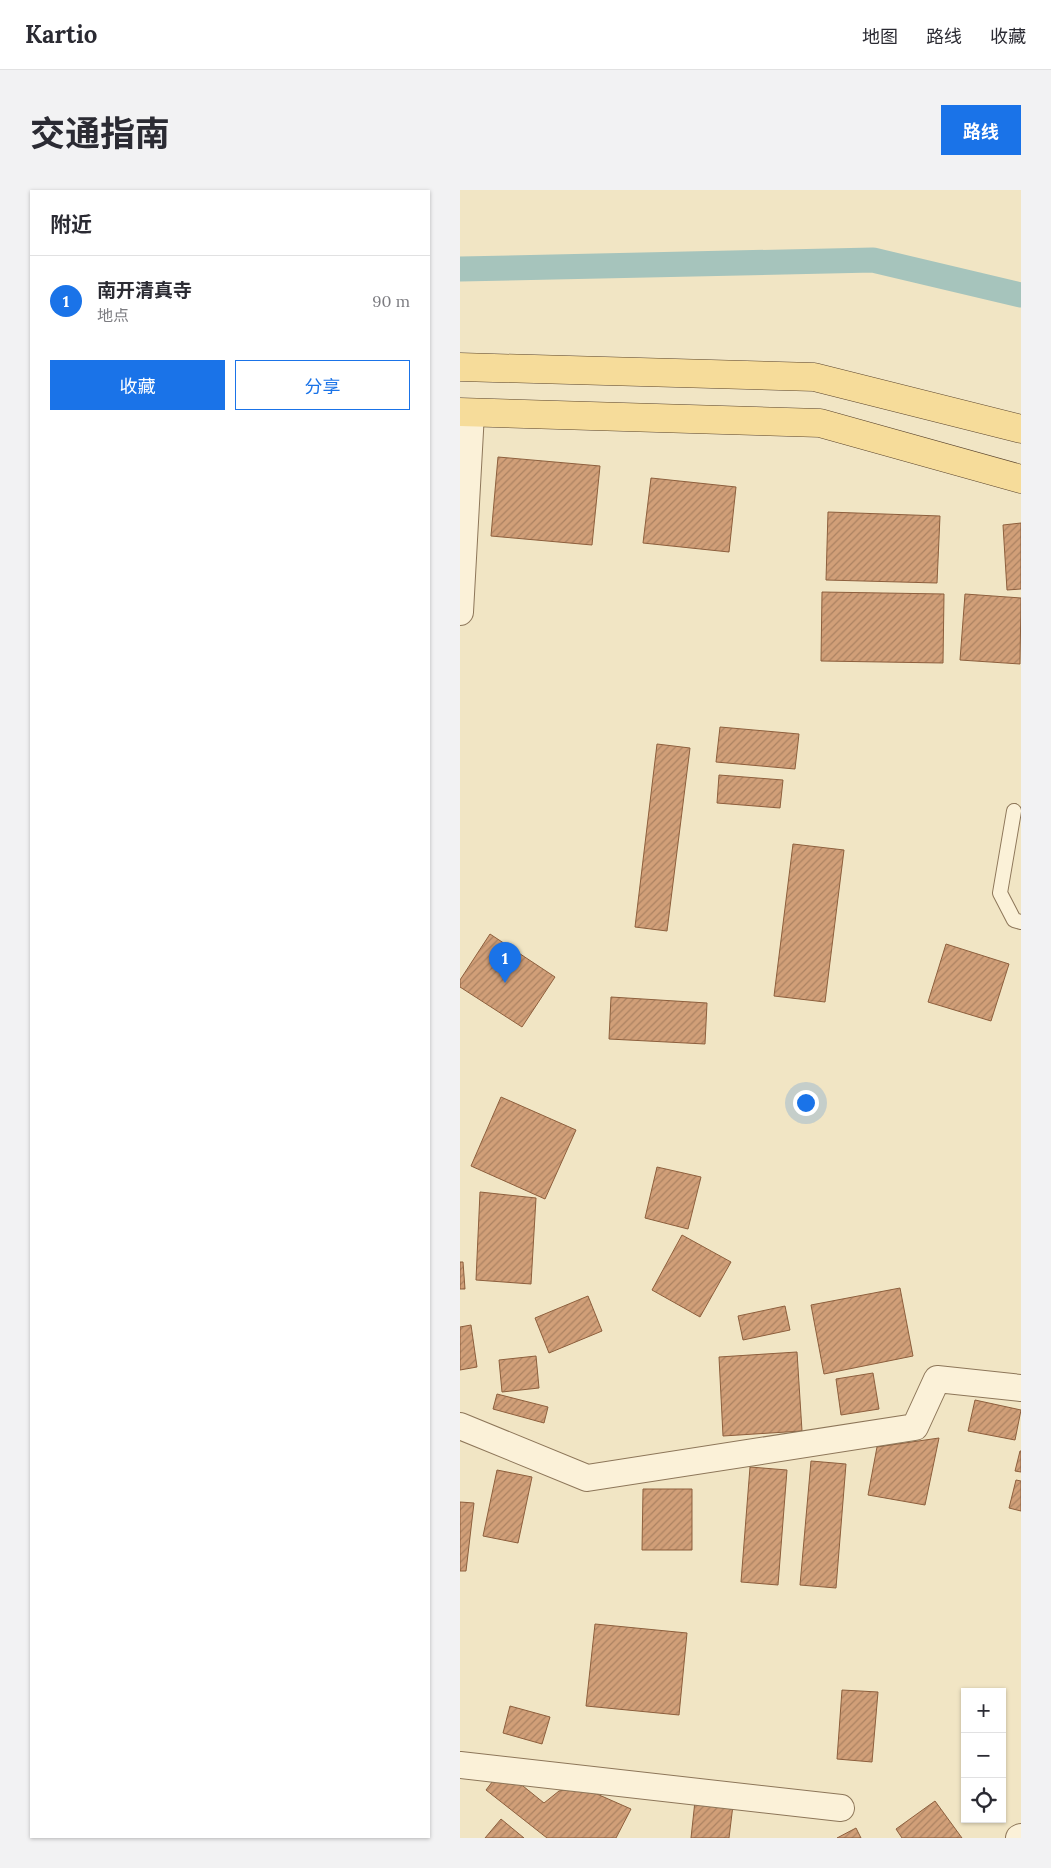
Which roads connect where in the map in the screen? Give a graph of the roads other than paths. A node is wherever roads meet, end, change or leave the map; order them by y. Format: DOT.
graph roads {
  1 [pos="460,367"];
  2 [pos="465,413"];
  3 [pos="1021,429"];
  4 [pos="1021,479"];
  5 [pos="460,612"];
  6 [pos="1014,811"];
  7 [pos="1021,922"];
  8 [pos="1021,1388"];
  9 [pos="460,1426"];
  10 [pos="460,1765"];
  11 [pos="841,1808"];
  1 -- 3 [label="main road"];
  2 -- 4 [label="main road"];
  2 -- 5 [label="street"];
  6 -- 7 [label="lane"];
  8 -- 9 [label="street"];
  10 -- 11 [label="street"];
}
